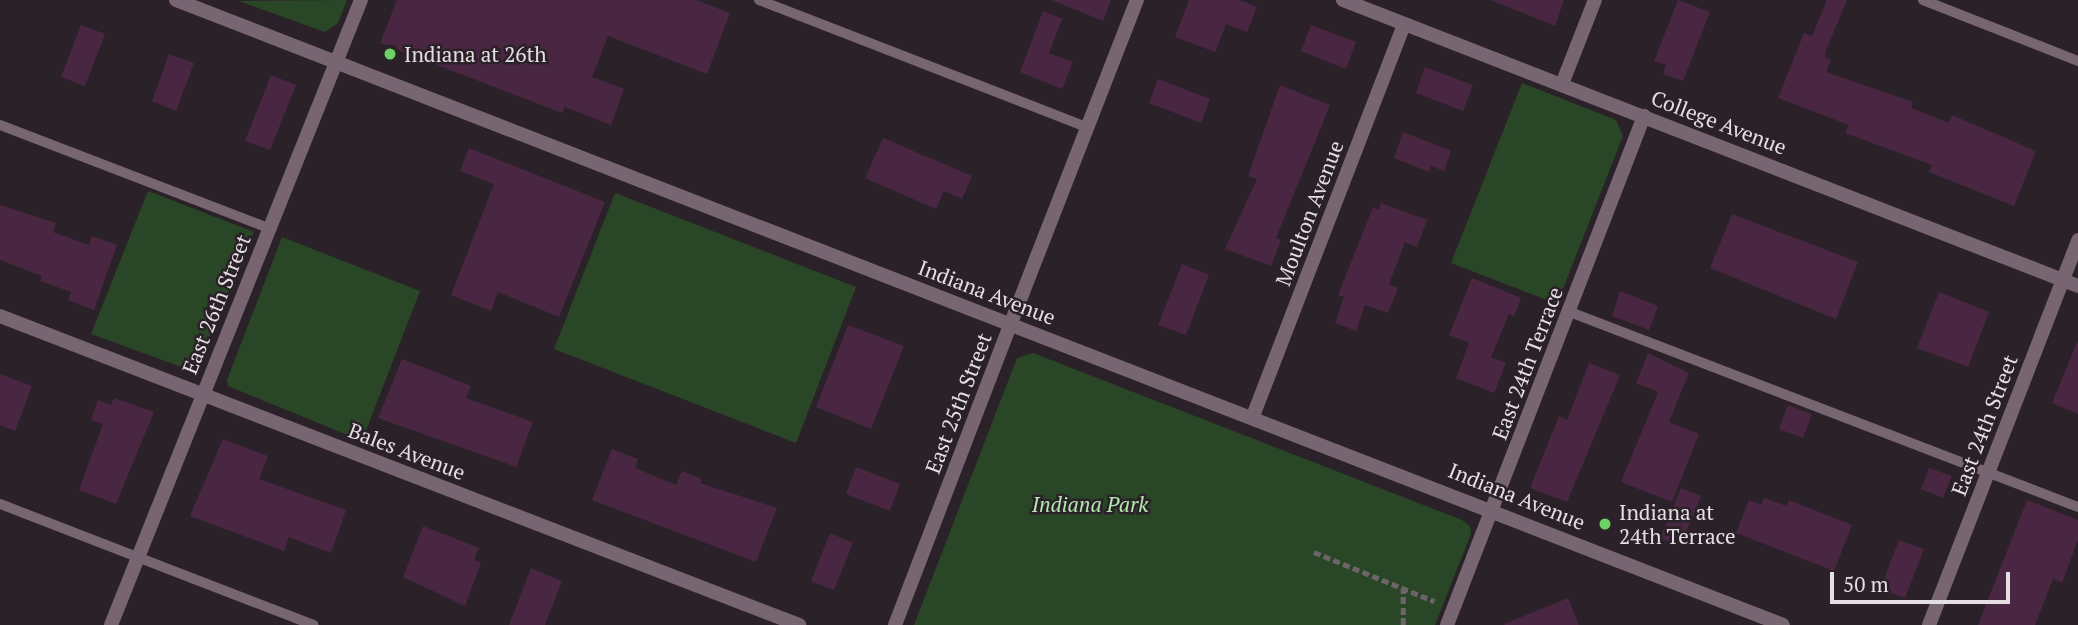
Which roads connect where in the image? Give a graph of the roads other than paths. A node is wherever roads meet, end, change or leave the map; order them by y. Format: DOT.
graph roads {
  1 [pos="176,0"];
  2 [pos="361,0"];
  3 [pos="759,0"];
  4 [pos="1137,0"];
  5 [pos="1343,0"];
  6 [pos="1595,0"];
  7 [pos="1923,0"];
  8 [pos="1404,24"];
  9 [pos="2078,61"];
  10 [pos="337,62"];
  11 [pos="1562,84"];
  12 [pos="1644,116"];
  13 [pos="0,125"];
  14 [pos="1087,127"];
  15 [pos="269,229"];
  16 [pos="2078,240"];
  17 [pos="2063,280"];
  18 [pos="2078,286"];
  19 [pos="1570,312"];
  20 [pos="0,316"];
  21 [pos="1011,323"];
  22 [pos="202,395"];
  23 [pos="1253,416"];
  24 [pos="1989,471"];
  25 [pos="0,504"];
  26 [pos="2078,508"];
  27 [pos="1493,509"];
  28 [pos="137,557"];
  29 [pos="111,625"];
  30 [pos="313,625"];
  31 [pos="799,625"];
  32 [pos="895,625"];
  33 [pos="1447,625"];
  34 [pos="1783,625"];
  35 [pos="1929,625"];
  1 -- 10 [label="street, Indiana Avenue"];
  2 -- 10 [label="street, East 26th Street"];
  3 -- 14 [label="lane"];
  4 -- 14 [label="street, East 25th Street"];
  5 -- 8 [label="street, College Avenue"];
  6 -- 11 [label="street"];
  7 -- 9 [label="lane"];
  8 -- 11 [label="street, College Avenue"];
  8 -- 23 [label="street, Moulton Avenue"];
  10 -- 15 [label="street, East 26th Street"];
  10 -- 21 [label="street, Indiana Avenue"];
  11 -- 12 [label="street, College Avenue"];
  12 -- 17 [label="street, College Avenue"];
  12 -- 19 [label="street, East 24th Terrace"];
  13 -- 15 [label="lane"];
  14 -- 21 [label="street, East 25th Street"];
  15 -- 22 [label="street, East 26th Street"];
  16 -- 17 [label="street, East 24th Street"];
  17 -- 18 [label="street, College Avenue"];
  17 -- 24 [label="street, East 24th Street"];
  19 -- 24 [label="lane"];
  19 -- 27 [label="street, East 24th Terrace"];
  20 -- 22 [label="street, Bales Avenue"];
  21 -- 23 [label="street, Indiana Avenue"];
  21 -- 32 [label="street, East 25th Street"];
  22 -- 28 [label="street, East 26th Street"];
  22 -- 31 [label="street, Bales Avenue"];
  23 -- 27 [label="street, Indiana Avenue"];
  24 -- 26 [label="lane"];
  24 -- 35 [label="street, East 24th Street"];
  25 -- 28 [label="lane"];
  27 -- 33 [label="street, East 24th Terrace"];
  27 -- 34 [label="street, Indiana Avenue"];
  28 -- 29 [label="street, East 26th Street"];
  28 -- 30 [label="lane"];
}
